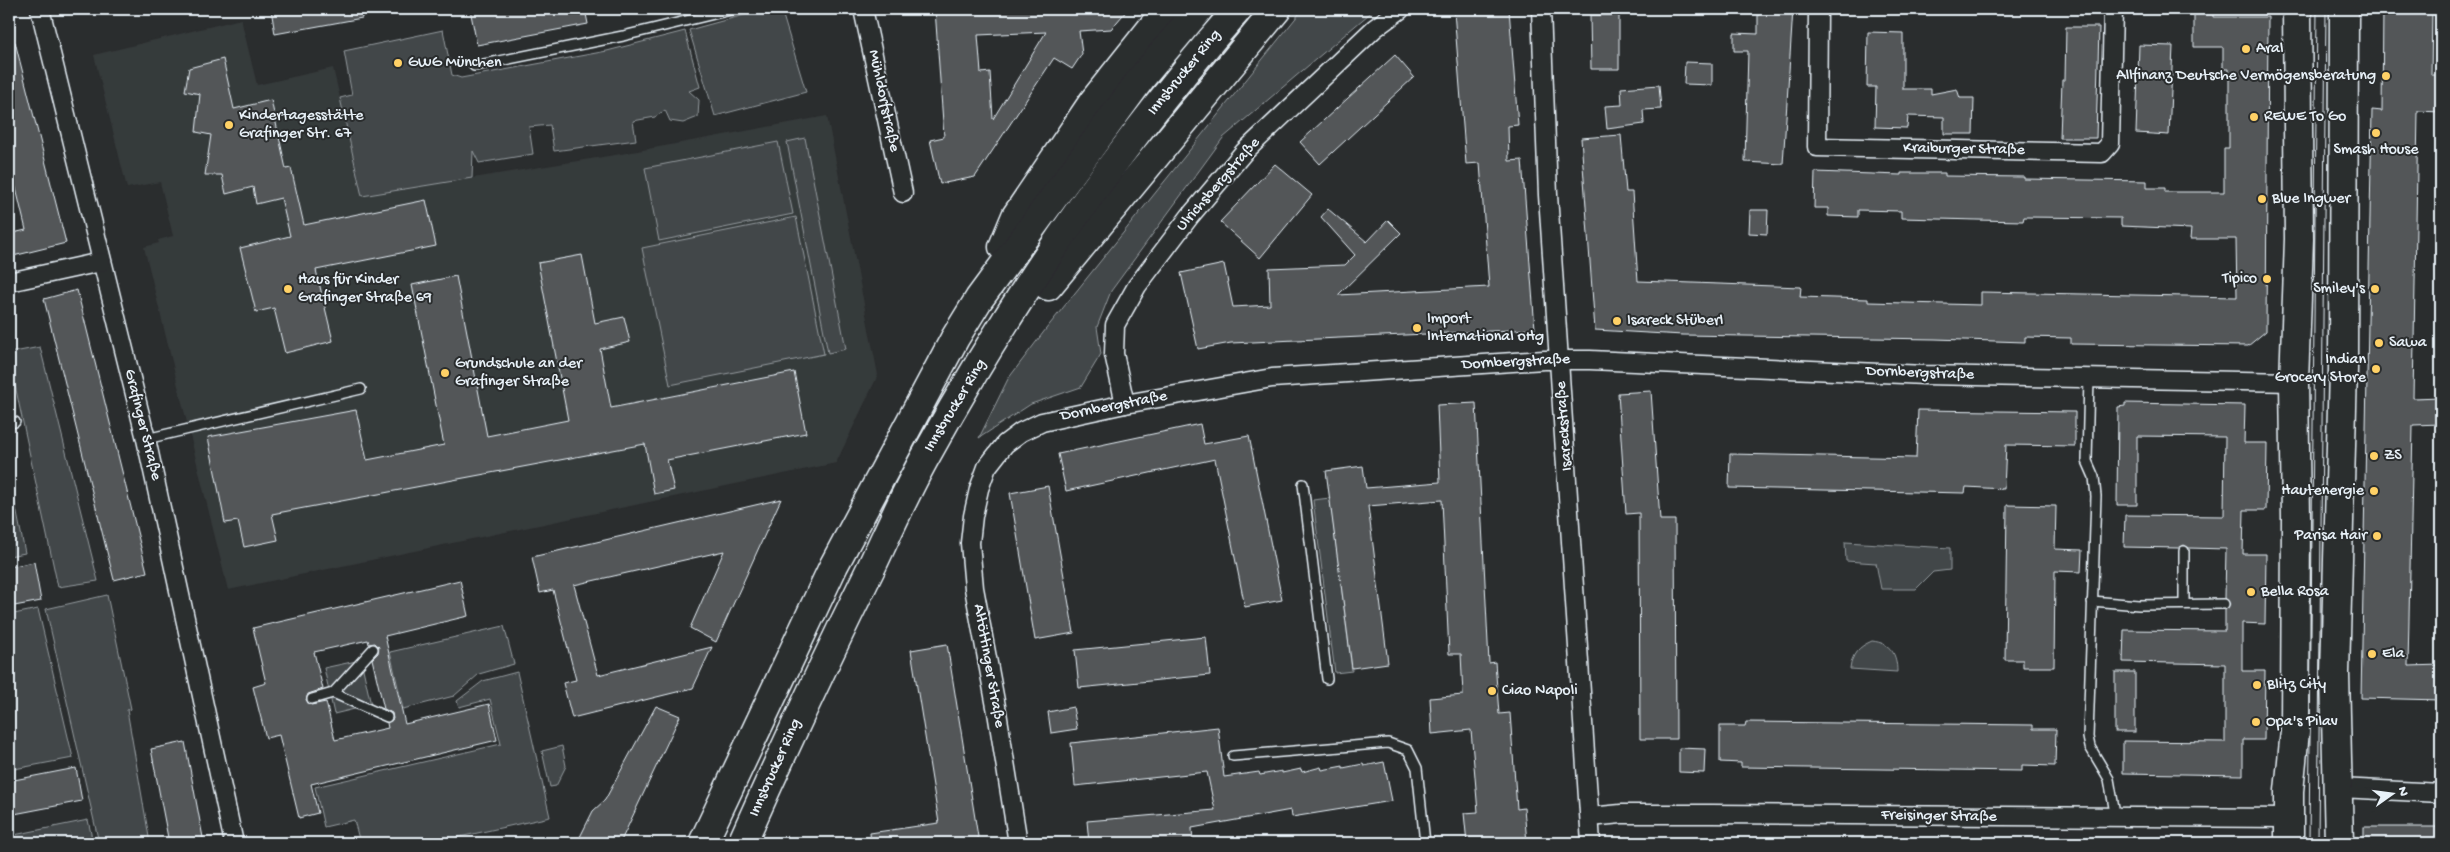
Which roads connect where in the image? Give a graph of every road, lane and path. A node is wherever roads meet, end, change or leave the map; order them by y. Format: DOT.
graph roads {
  1 [pos="40,9"];
  2 [pos="735,9"];
  3 [pos="863,9"];
  4 [pos="1167,9"];
  5 [pos="1199,9"];
  6 [pos="1238,9"];
  7 [pos="1277,9"];
  8 [pos="1401,9"];
  9 [pos="1541,9"];
  10 [pos="1818,9"];
  11 [pos="2113,9"];
  12 [pos="2297,9"];
  13 [pos="2344,9"];
  14 [pos="474,66"];
  15 [pos="903,193"];
  16 [pos="102,262"];
  17 [pos="9,282"];
  18 [pos="980,299"];
  19 [pos="990,350"];
  20 [pos="1561,360"];
  21 [pos="2089,378"];
  22 [pos="2294,382"];
  23 [pos="361,389"];
  24 [pos="1125,404"];
  25 [pos="146,439"];
  26 [pos="1303,484"];
  27 [pos="979,489"];
  28 [pos="2184,551"];
  29 [pos="2092,601"];
  30 [pos="2184,604"];
  31 [pos="2224,604"];
  32 [pos="373,649"];
  33 [pos="1328,679"];
  34 [pos="332,693"];
  35 [pos="312,698"];
  36 [pos="386,717"];
  37 [pos="1233,756"];
  38 [pos="2339,788"];
  39 [pos="2441,793"];
  40 [pos="1590,817"];
  41 [pos="2116,819"];
  42 [pos="2288,831"];
  43 [pos="234,843"];
  44 [pos="703,843"];
  45 [pos="742,843"];
  46 [pos="1018,843"];
  47 [pos="1426,843"];
  48 [pos="1592,843"];
  49 [pos="2339,843"];
  1 -- 16 [label="street, Grafinger Straße"];
  2 -- 14 [label="lane"];
  3 -- 15 [label="street, Mühldorfstraße"];
  4 -- 18 [label="main road"];
  5 -- 18 [label="main road, Innsbrucker Ring"];
  6 -- 19 [label="main road, Innsbrucker Ring"];
  7 -- 19 [label="main road"];
  8 -- 24 [label="street, Ulrichsbergstraße"];
  9 -- 20 [label="street, Isareckstraße"];
  10 -- 11 [label="street, Kraiburger Straße"];
  12 -- 22 [label="main road"];
  13 -- 38 [label="main road"];
  16 -- 17 [label="street"];
  16 -- 25 [label="street, Grafinger Straße"];
  18 -- 44 [label="main road, Innsbrucker Ring"];
  19 -- 45 [label="main road, Innsbrucker Ring"];
  20 -- 21 [label="street, Dornbergstraße"];
  20 -- 24 [label="street, Dornbergstraße"];
  20 -- 40 [label="street, Isareckstraße"];
  21 -- 22 [label="street, Dornbergstraße"];
  21 -- 29 [label="lane"];
  22 -- 42 [label="main road"];
  23 -- 25 [label="lane"];
  24 -- 27 [label="street, Dornbergstraße"];
  25 -- 43 [label="street, Grafinger Straße"];
  26 -- 33 [label="lane"];
  27 -- 46 [label="street, Altöttinger Straße"];
  28 -- 30 [label="lane"];
  29 -- 30 [label="lane"];
  29 -- 41 [label="lane"];
  30 -- 31 [label="lane"];
  32 -- 34 [label="lane"];
  34 -- 35 [label="lane"];
  34 -- 36 [label="lane"];
  37 -- 47 [label="lane"];
  38 -- 39 [label="street"];
  38 -- 49 [label="main road"];
  40 -- 41 [label="street, Freisinger Straße"];
  40 -- 48 [label="street, Isareckstraße"];
  41 -- 42 [label="street, Freisinger Straße"];
}
